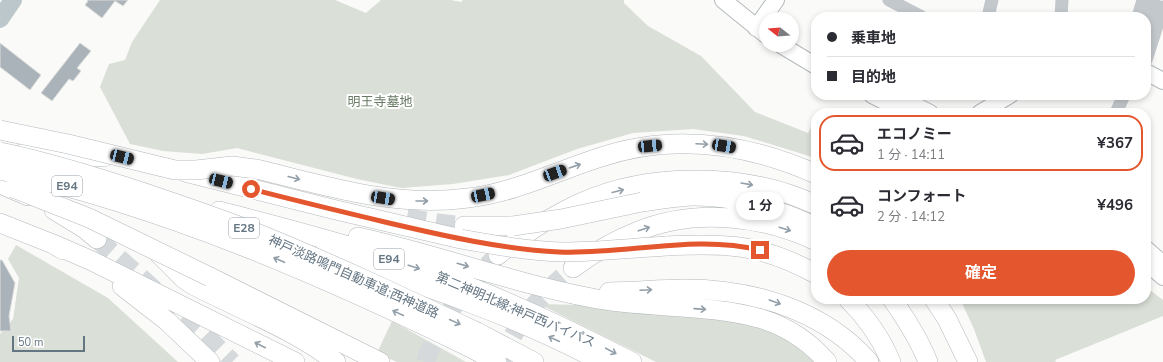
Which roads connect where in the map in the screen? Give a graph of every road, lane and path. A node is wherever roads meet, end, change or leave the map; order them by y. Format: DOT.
graph roads {
  1 [pos="723,0"];
  2 [pos="738,0"];
  3 [pos="776,0"];
  4 [pos="889,0"];
  5 [pos="992,0"];
  6 [pos="1062,0"];
  7 [pos="1143,0"];
  8 [pos="1154,0"];
  9 [pos="907,4"];
  10 [pos="1163,6"];
  11 [pos="770,12"];
  12 [pos="916,12"];
  13 [pos="989,12"];
  14 [pos="1061,12"];
  15 [pos="1139,12"];
  16 [pos="1150,12"];
  17 [pos="759,23"];
  18 [pos="759,24"];
  19 [pos="1151,43"];
  20 [pos="799,44"];
  21 [pos="811,51"];
  22 [pos="793,52"];
  23 [pos="811,63"];
  24 [pos="1151,75"];
  25 [pos="1163,81"];
  26 [pos="882,100"];
  27 [pos="905,100"];
  28 [pos="1002,100"];
  29 [pos="897,108"];
  30 [pos="920,108"];
  31 [pos="988,108"];
  32 [pos="0,130"];
  33 [pos="0,151"];
  34 [pos="175,168"];
  35 [pos="0,170"];
  36 [pos="811,172"];
  37 [pos="0,178"];
  38 [pos="0,184"];
  39 [pos="0,192"];
  40 [pos="133,202"];
  41 [pos="811,202"];
  42 [pos="220,211"];
  43 [pos="0,223"];
  44 [pos="811,224"];
  45 [pos="463,232"];
  46 [pos="98,239"];
  47 [pos="811,239"];
  48 [pos="53,244"];
  49 [pos="1151,253"];
  50 [pos="498,255"];
  51 [pos="1163,264"];
  52 [pos="1151,266"];
  53 [pos="573,268"];
  54 [pos="811,271"];
  55 [pos="1163,277"];
  56 [pos="524,282"];
  57 [pos="207,284"];
  58 [pos="853,304"];
  59 [pos="896,304"];
  60 [pos="899,304"];
  61 [pos="937,304"];
  62 [pos="949,304"];
  63 [pos="474,340"];
  64 [pos="925,353"];
  65 [pos="210,362"];
  66 [pos="295,362"];
  67 [pos="336,362"];
  68 [pos="380,362"];
  69 [pos="497,362"];
  70 [pos="534,362"];
  71 [pos="602,362"];
  72 [pos="632,362"];
  73 [pos="827,362"];
  74 [pos="869,362"];
  75 [pos="891,362"];
  76 [pos="969,362"];
  1 -- 18 [label="main road"];
  2 -- 17 [label="main road"];
  3 -- 11 [label="main road"];
  4 -- 9 [label="street"];
  5 -- 13 [label="street"];
  6 -- 14 [label="street"];
  7 -- 15 [label="street"];
  8 -- 16 [label="street"];
  9 -- 12 [label="street"];
  10 -- 19 [label="street"];
  20 -- 21 [label="main road"];
  22 -- 23 [label="main road"];
  24 -- 25 [label="main road"];
  26 -- 29 [label="main road"];
  27 -- 30 [label="main road"];
  28 -- 31 [label="main road"];
  32 -- 34 [label="highway, bridge"];
  33 -- 34 [label="highway"];
  33 -- 63 [label="highway, 神戸淡路鳴門自動車道;西神道路 / E28, one-way, bridge"];
  34 -- 36 [label="highway, one-way, bridge"];
  34 -- 45 [label="highway, bridge"];
  63 -- 35 [label="highway, 神戸淡路鳴門自動車道;西神道路 / E28, one-way, bridge"];
  37 -- 40 [label="highway, 第二神明北線;神戸西バイパス / E94, bridge"];
  38 -- 46 [label="highway"];
  38 -- 57 [label="highway, bridge"];
  39 -- 40 [label="highway, 第二神明北線;神戸西バイパス / E94, bridge"];
  40 -- 42 [label="highway, 第二神明北線;神戸西バイパス / E94"];
  71 -- 40 [label="highway, 第二神明北線;神戸西バイパス / E94, one-way"];
  50 -- 41 [label="highway, one-way"];
  42 -- 56 [label="highway, one-way"];
  42 -- 72 [label="highway, 第二神明北線;神戸西バイパス / E94, one-way"];
  43 -- 48 [label="highway"];
  44 -- 45 [label="highway, bridge"];
  45 -- 54 [label="highway, bridge"];
  53 -- 47 [label="highway, one-way"];
  48 -- 65 [label="highway"];
  66 -- 48 [label="highway, one-way"];
  49 -- 51 [label="main road"];
  52 -- 55 [label="main road"];
  56 -- 73 [label="highway, one-way"];
  56 -- 74 [label="highway, one-way"];
  57 -- 67 [label="highway"];
  57 -- 68 [label="highway"];
  58 -- 75 [label="highway"];
  59 -- 64 [label="highway"];
  60 -- 64 [label="highway"];
  61 -- 76 [label="highway"];
  62 -- 76 [label="highway"];
  63 -- 69 [label="highway, E28"];
  63 -- 70 [label="highway, E28"];
}
